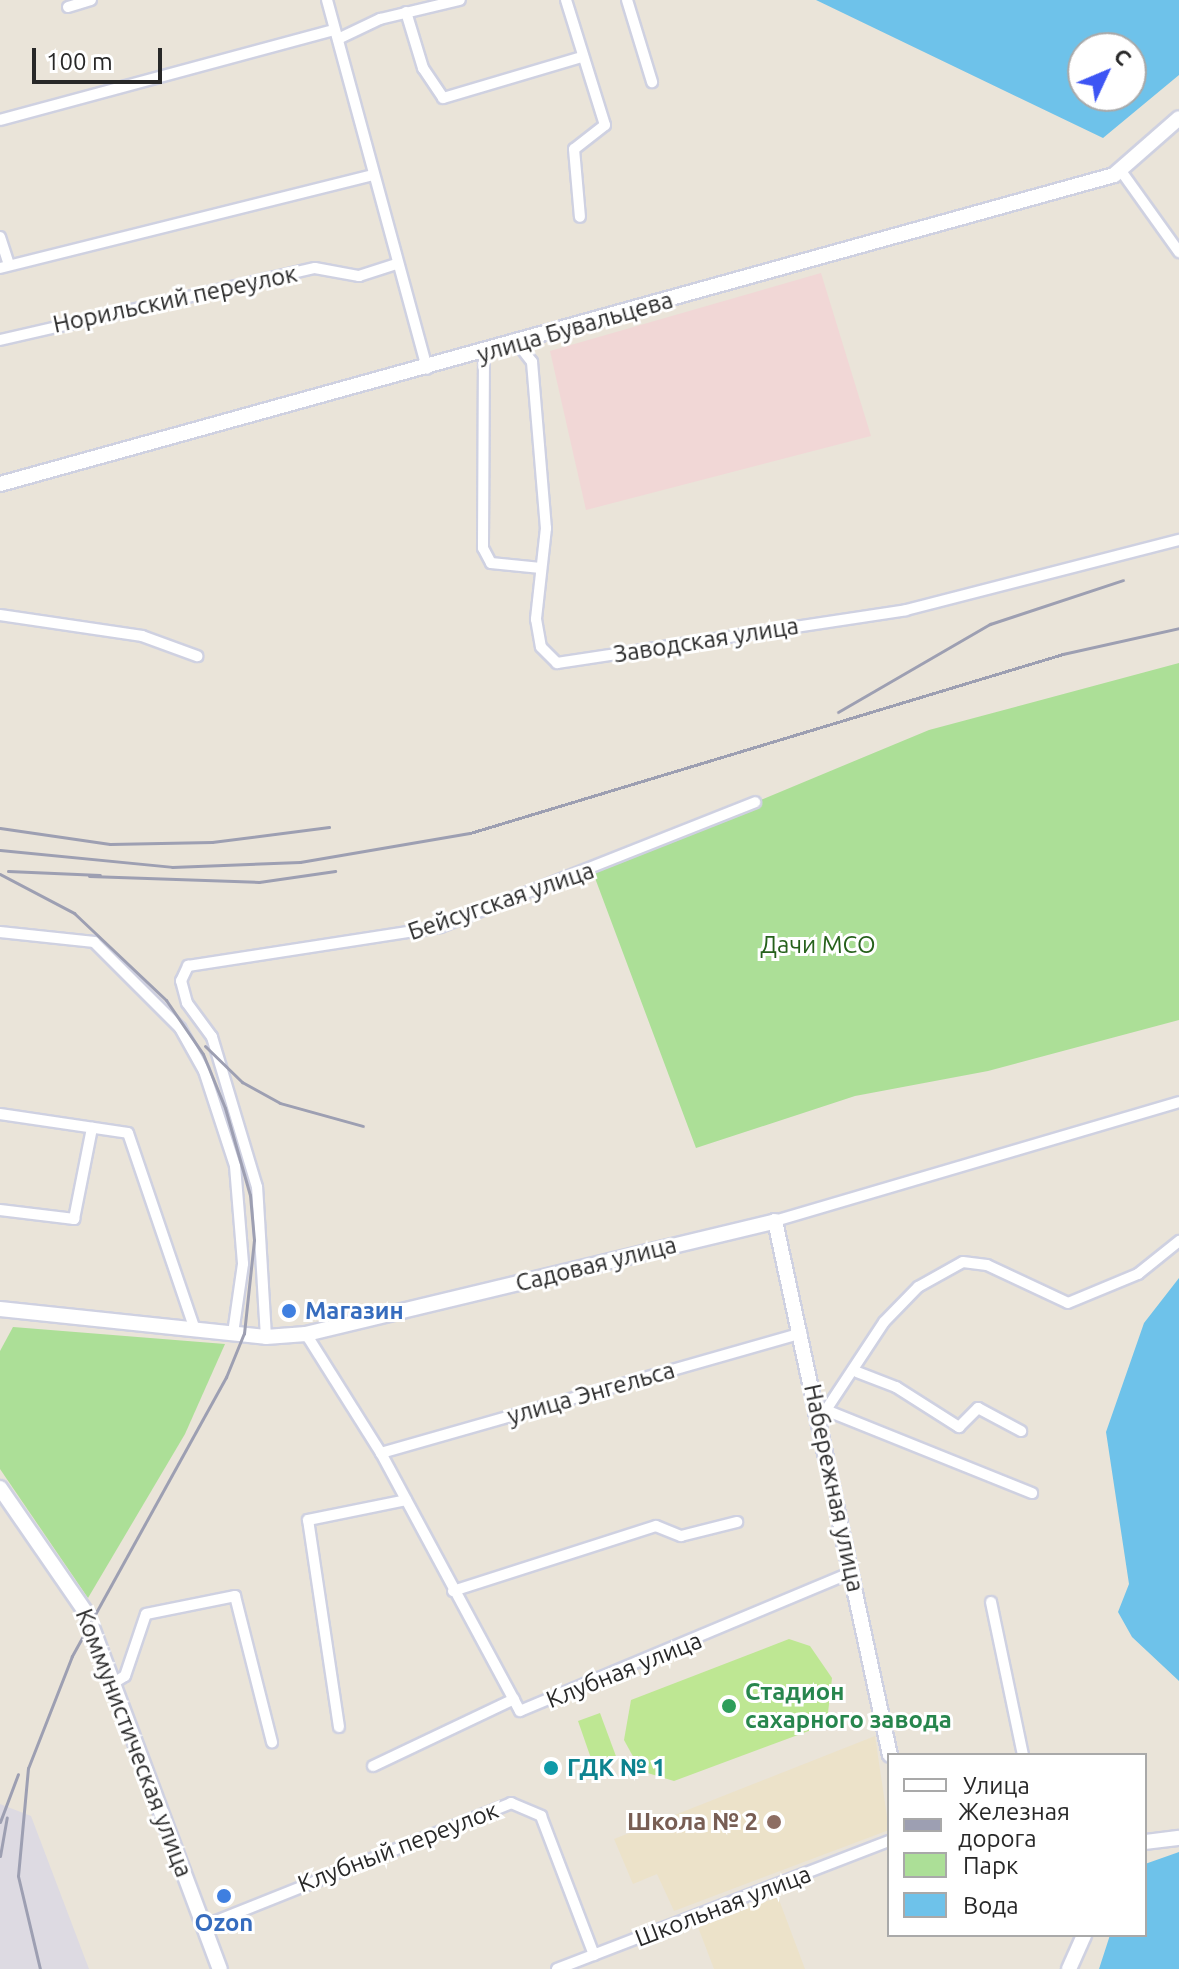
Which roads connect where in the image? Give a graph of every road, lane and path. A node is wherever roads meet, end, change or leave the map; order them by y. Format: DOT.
graph roads {
  1 [pos="91,0"];
  2 [pos="327,0"];
  3 [pos="460,0"];
  4 [pos="566,0"];
  5 [pos="627,0"];
  6 [pos="68,7"];
  7 [pos="406,12"];
  8 [pos="336,35"];
  9 [pos="581,57"];
  10 [pos="652,82"];
  11 [pos="1179,118"];
  12 [pos="0,120"];
  13 [pos="1121,171"];
  14 [pos="373,175"];
  15 [pos="580,217"];
  16 [pos="0,237"];
  17 [pos="1179,252"];
  18 [pos="397,264"];
  19 [pos="5,266"];
  20 [pos="0,340"];
  21 [pos="518,344"];
  22 [pos="484,353"];
  23 [pos="427,369"];
  24 [pos="0,484"];
  25 [pos="1179,540"];
  26 [pos="541,568"];
  27 [pos="0,615"];
  28 [pos="197,656"];
  29 [pos="755,802"];
  30 [pos="0,932"];
  31 [pos="1179,1102"];
  32 [pos="0,1114"];
  33 [pos="92,1128"];
  34 [pos="0,1210"];
  35 [pos="775,1221"];
  36 [pos="1179,1241"];
  37 [pos="0,1309"];
  38 [pos="195,1330"];
  39 [pos="233,1333"];
  40 [pos="801,1333"];
  41 [pos="306,1334"];
  42 [pos="266,1337"];
  43 [pos="857,1372"];
  44 [pos="824,1415"];
  45 [pos="1021,1431"];
  46 [pos="381,1453"];
  47 [pos="0,1488"];
  48 [pos="1032,1493"];
  49 [pos="406,1500"];
  50 [pos="737,1522"];
  51 [pos="852,1572"];
  52 [pos="453,1591"];
  53 [pos="991,1602"];
  54 [pos="112,1684"];
  55 [pos="514,1699"];
  56 [pos="339,1727"];
  57 [pos="272,1742"];
  58 [pos="890,1753"];
  59 [pos="1023,1753"];
  60 [pos="373,1766"];
  61 [pos="1179,1838"];
  62 [pos="887,1842"];
  63 [pos="1147,1842"];
  64 [pos="204,1926"];
  65 [pos="1083,1937"];
  66 [pos="594,1955"];
  67 [pos="220,1969"];
  68 [pos="557,1969"];
  69 [pos="1069,1969"];
  1 -- 6 [label="street"];
  2 -- 8 [label="street"];
  3 -- 7 [label="street"];
  4 -- 9 [label="street"];
  5 -- 10 [label="street"];
  7 -- 8 [label="street"];
  7 -- 9 [label="street"];
  8 -- 12 [label="street"];
  8 -- 14 [label="street"];
  9 -- 15 [label="street"];
  11 -- 13 [label="street, улица Бувальцева"];
  13 -- 17 [label="street"];
  13 -- 21 [label="street, улица Бувальцева"];
  14 -- 18 [label="street"];
  14 -- 19 [label="street"];
  16 -- 19 [label="street"];
  18 -- 20 [label="street, Норильский переулок"];
  18 -- 23 [label="street"];
  21 -- 22 [label="street, улица Бувальцева"];
  21 -- 26 [label="street, Заводская улица"];
  22 -- 23 [label="street, улица Бувальцева"];
  22 -- 26 [label="street"];
  23 -- 24 [label="street, улица Бувальцева"];
  25 -- 26 [label="street, Заводская улица"];
  27 -- 28 [label="street"];
  29 -- 42 [label="street, Бейсугская улица"];
  30 -- 39 [label="street"];
  31 -- 35 [label="street, Садовая улица"];
  32 -- 33 [label="street"];
  33 -- 34 [label="street"];
  33 -- 38 [label="street"];
  35 -- 40 [label="street, Набережная улица"];
  35 -- 41 [label="street, Садовая улица"];
  36 -- 43 [label="street"];
  37 -- 38 [label="street, Садовая улица"];
  38 -- 39 [label="street, Садовая улица"];
  39 -- 42 [label="street, Садовая улица"];
  40 -- 44 [label="street, Набережная улица"];
  40 -- 46 [label="street, улица Энгельса"];
  41 -- 42 [label="street, Садовая улица"];
  41 -- 46 [label="street, Клубная улица"];
  43 -- 44 [label="street"];
  43 -- 45 [label="street"];
  44 -- 48 [label="street"];
  44 -- 51 [label="street, Набережная улица"];
  46 -- 49 [label="street, Клубная улица"];
  47 -- 54 [label="street, Коммунистическая улица"];
  49 -- 52 [label="street, Клубная улица"];
  49 -- 56 [label="street"];
  50 -- 52 [label="street"];
  51 -- 55 [label="street, Клубная улица"];
  51 -- 58 [label="street, Набережная улица"];
  52 -- 55 [label="street, Клубная улица"];
  53 -- 59 [label="street"];
  54 -- 57 [label="street"];
  54 -- 64 [label="street, Коммунистическая улица"];
  55 -- 60 [label="street"];
  61 -- 63 [label="street"];
  62 -- 66 [label="street, Школьная улица"];
  64 -- 66 [label="street, Клубный переулок"];
  64 -- 67 [label="street, Коммунистическая улица"];
  65 -- 69 [label="street"];
  66 -- 68 [label="street, Школьная улица"];
}
